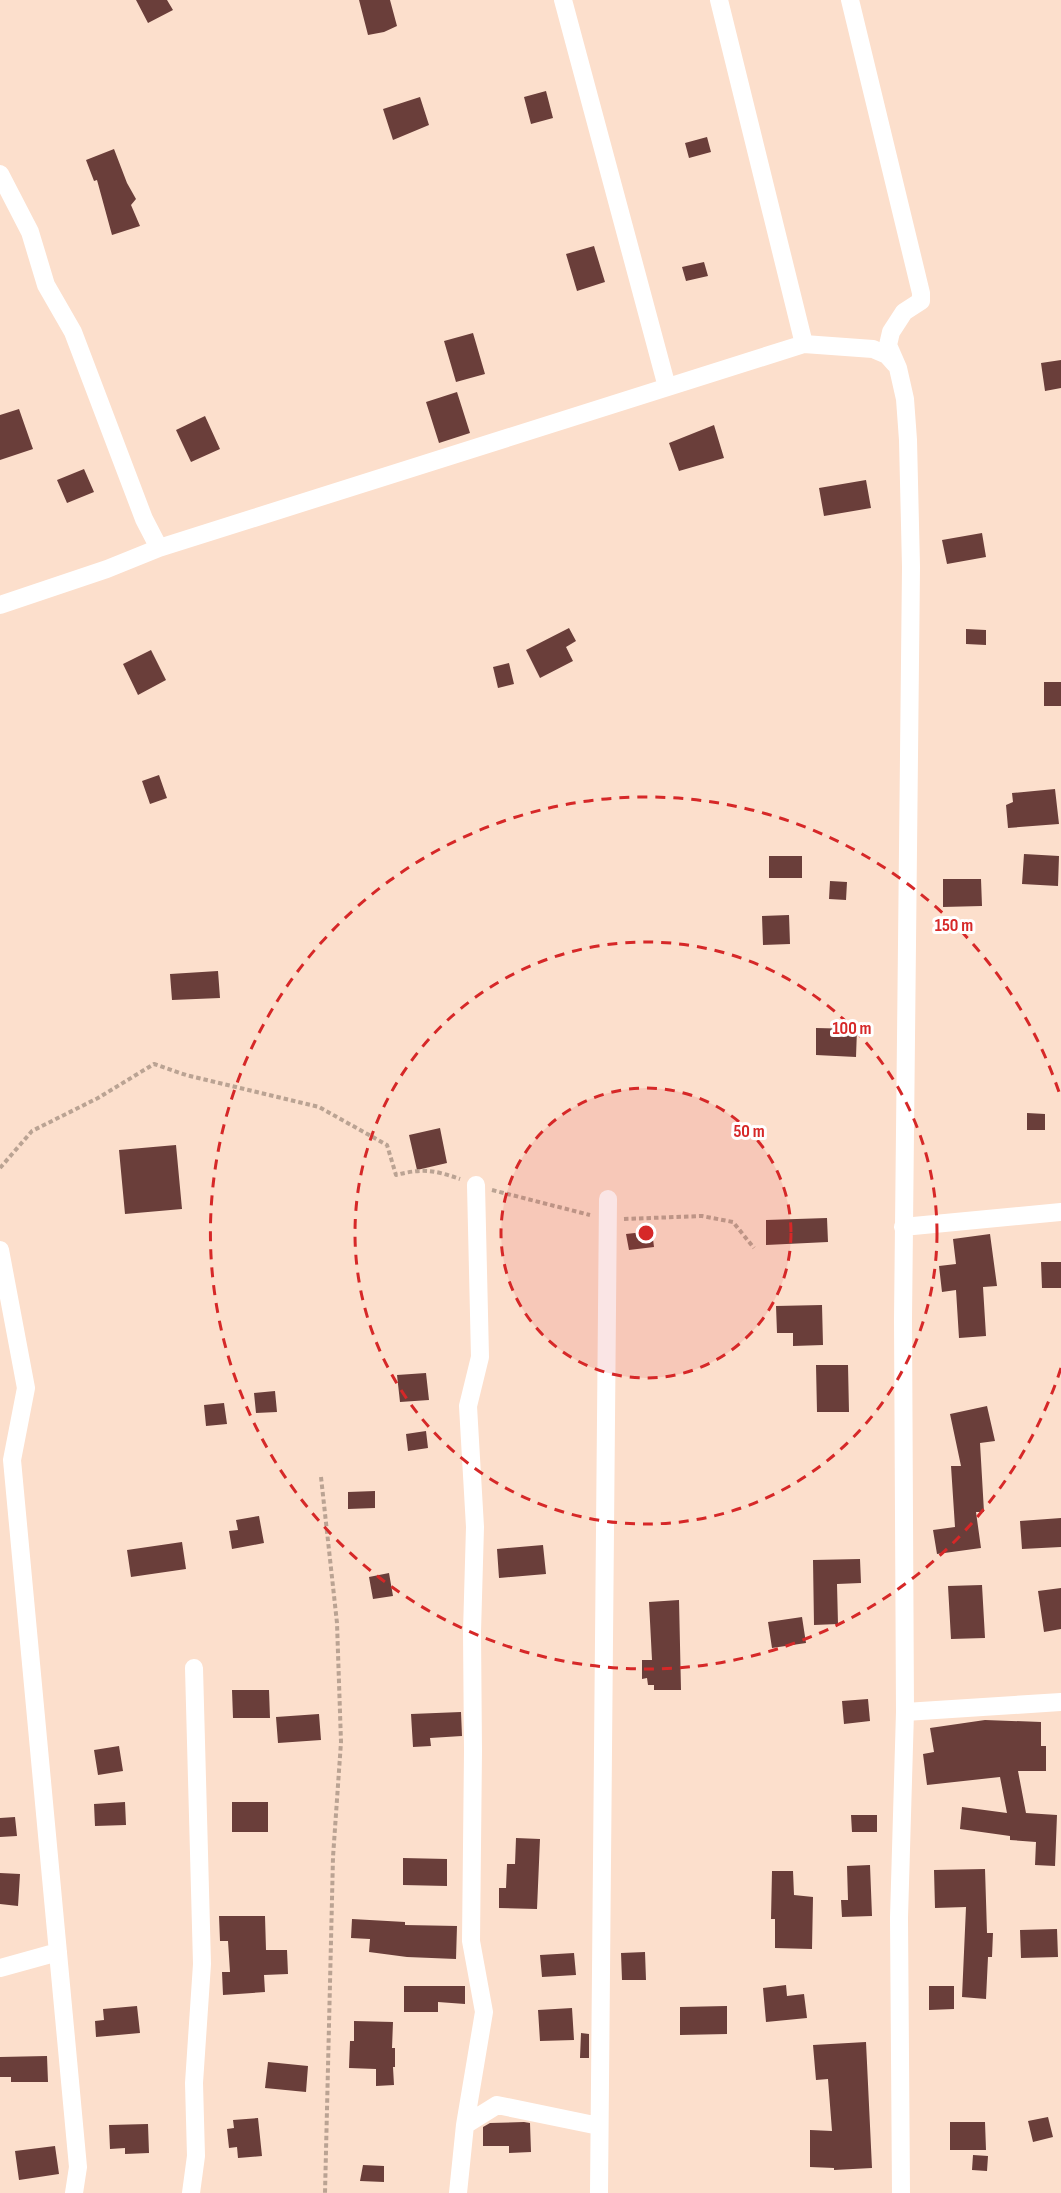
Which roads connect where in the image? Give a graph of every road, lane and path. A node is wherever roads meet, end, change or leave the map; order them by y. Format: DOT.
graph roads {
  1 [pos="563,0"];
  2 [pos="719,0"];
  3 [pos="850,0"];
  4 [pos="0,174"];
  5 [pos="804,344"];
  6 [pos="898,368"];
  7 [pos="667,387"];
  8 [pos="159,548"];
  9 [pos="0,605"];
  10 [pos="0,1168"];
  11 [pos="476,1185"];
  12 [pos="608,1199"];
  13 [pos="1061,1212"];
  14 [pos="608,1219"];
  15 [pos="903,1227"];
  16 [pos="754,1248"];
  17 [pos="0,1250"];
  18 [pos="321,1477"];
  19 [pos="194,1668"];
  20 [pos="1061,1702"];
  21 [pos="905,1712"];
  22 [pos="58,1952"];
  23 [pos="0,1968"];
  24 [pos="465,2125"];
  25 [pos="599,2126"];
  26 [pos="74,2193"];
  27 [pos="191,2193"];
  28 [pos="325,2193"];
  29 [pos="458,2193"];
  30 [pos="599,2193"];
  31 [pos="901,2193"];
  1 -- 7 [label="street"];
  2 -- 5 [label="street"];
  3 -- 6 [label="street"];
  4 -- 8 [label="street"];
  5 -- 6 [label="street"];
  5 -- 7 [label="street"];
  6 -- 15 [label="street"];
  7 -- 8 [label="street"];
  8 -- 9 [label="street"];
  10 -- 11 [label="path"];
  11 -- 14 [label="path"];
  11 -- 24 [label="street"];
  12 -- 14 [label="street"];
  13 -- 15 [label="street"];
  14 -- 16 [label="path"];
  14 -- 25 [label="street"];
  15 -- 21 [label="street"];
  17 -- 22 [label="street"];
  18 -- 28 [label="path"];
  19 -- 27 [label="street"];
  20 -- 21 [label="street"];
  21 -- 31 [label="street"];
  22 -- 23 [label="street"];
  22 -- 26 [label="street"];
  24 -- 25 [label="street"];
  24 -- 29 [label="street"];
  25 -- 30 [label="street"];
}
